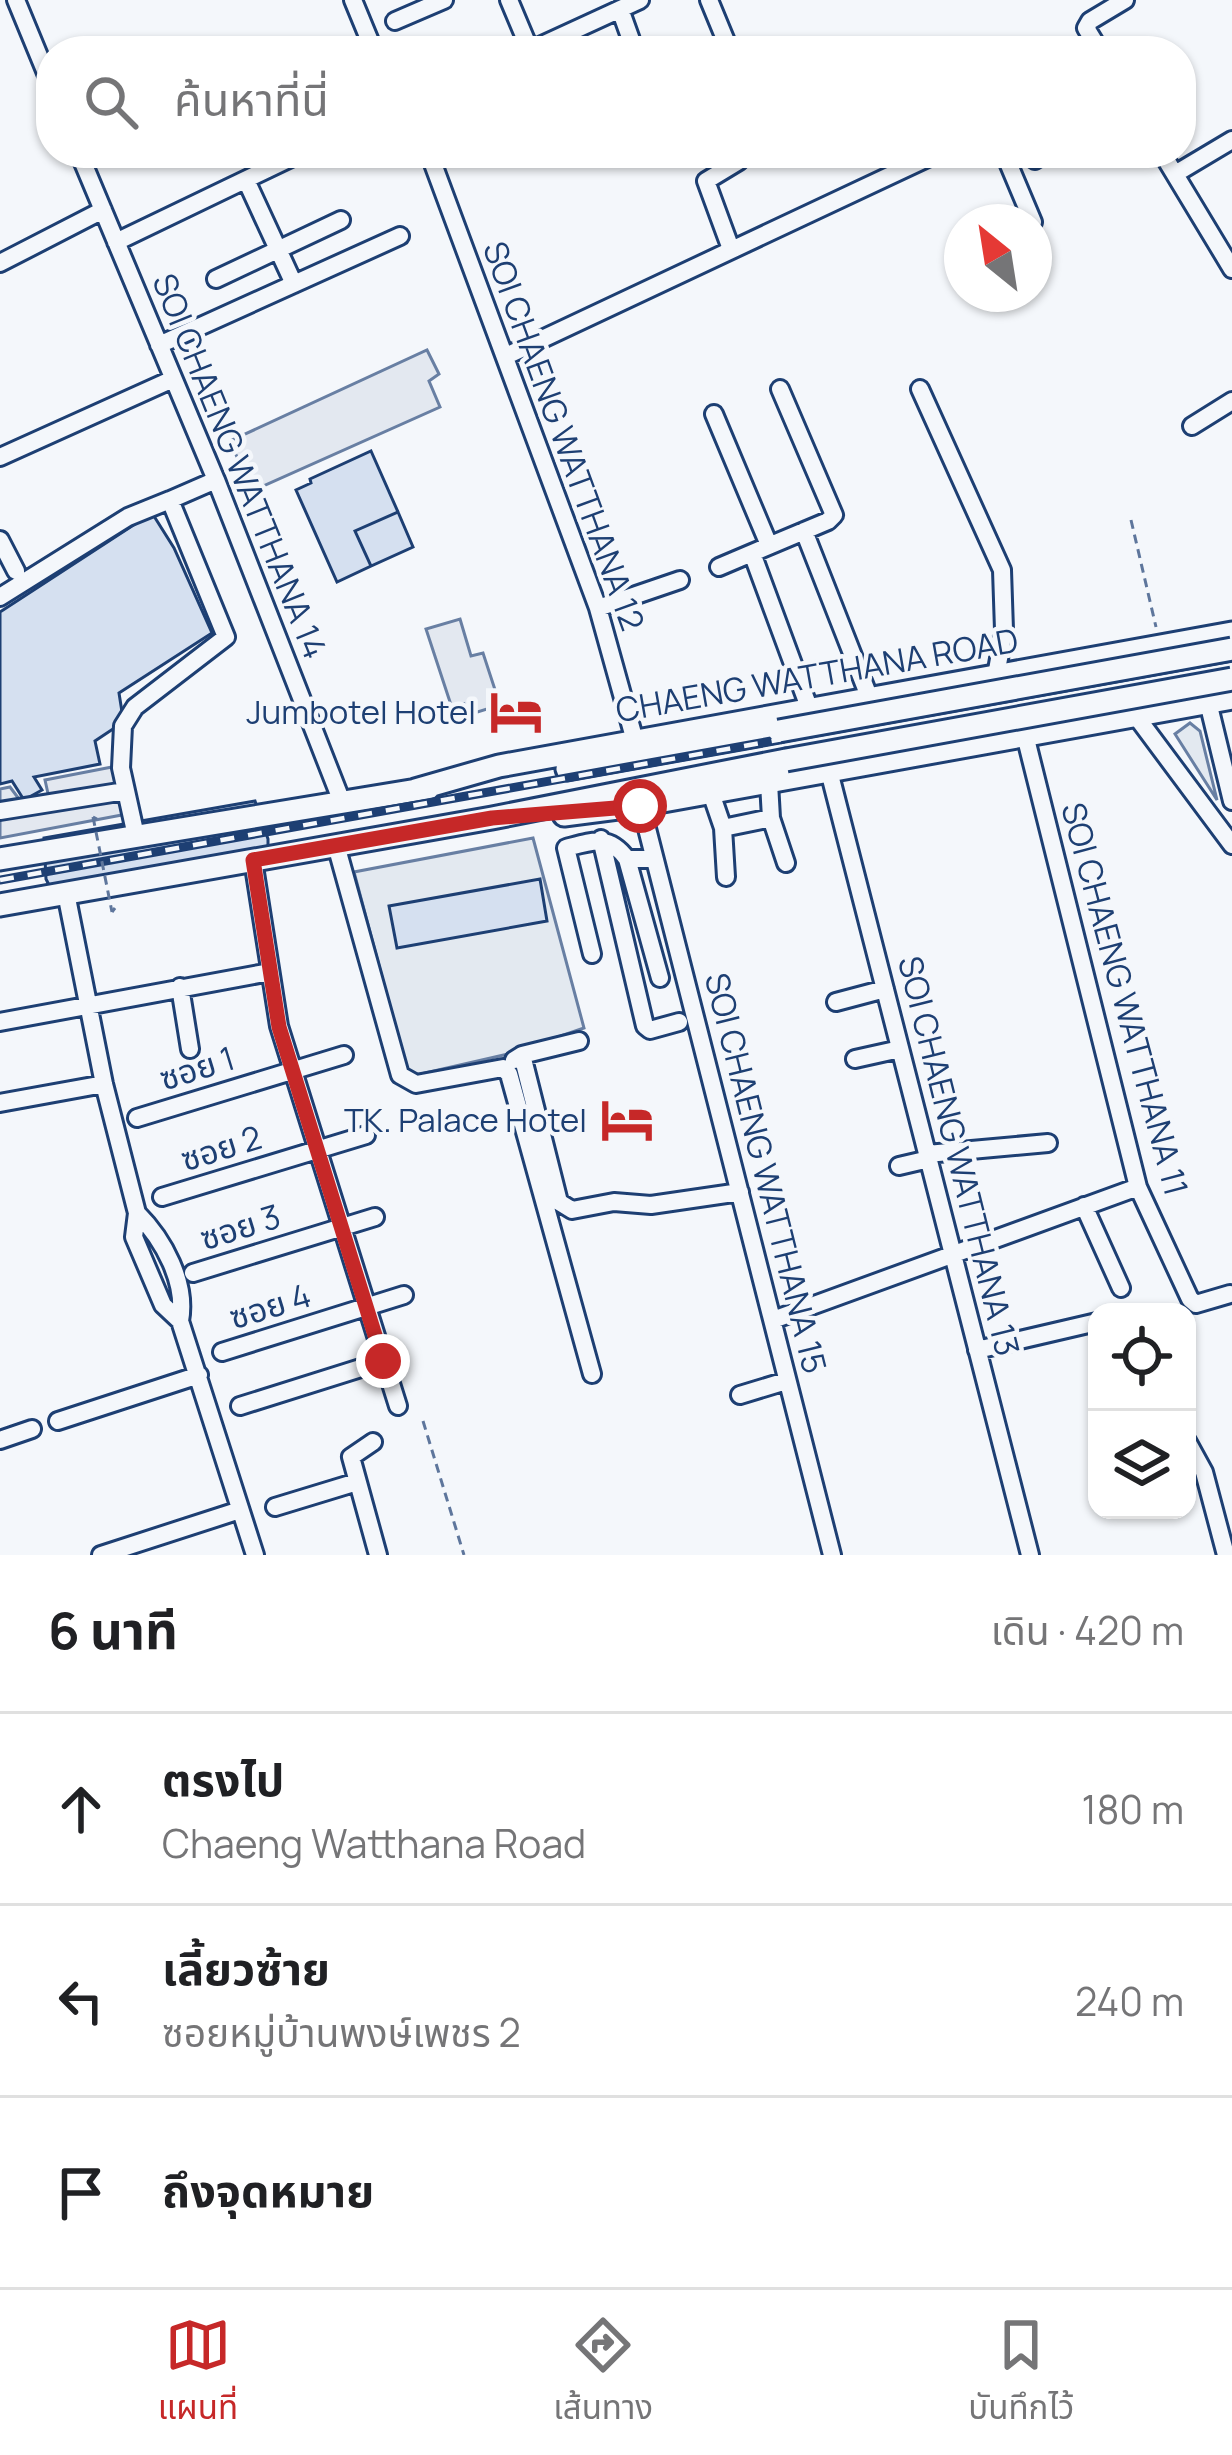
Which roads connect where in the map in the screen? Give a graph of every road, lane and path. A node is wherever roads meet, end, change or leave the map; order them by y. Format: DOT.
graph roads {
  1 [pos="16,0"];
  2 [pos="353,0"];
  3 [pos="444,0"];
  4 [pos="509,0"];
  5 [pos="640,0"];
  6 [pos="709,0"];
  7 [pos="1125,0"];
  8 [pos="620,9"];
  9 [pos="395,21"];
  10 [pos="368,36"];
  11 [pos="524,36"];
  12 [pos="562,36"];
  13 [pos="629,36"];
  14 [pos="724,36"];
  15 [pos="1091,36"];
  16 [pos="36,49"];
  17 [pos="1232,140"];
  18 [pos="1196,161"];
  19 [pos="85,168"];
  20 [pos="272,168"];
  21 [pos="435,168"];
  22 [pos="728,168"];
  23 [pos="906,168"];
  24 [pos="1010,168"];
  25 [pos="1171,168"];
  26 [pos="1184,168"];
  27 [pos="1174,174"];
  28 [pos="246,181"];
  29 [pos="1026,204"];
  30 [pos="103,210"];
  31 [pos="341,220"];
  32 [pos="400,236"];
  33 [pos="116,242"];
  34 [pos="731,249"];
  35 [pos="279,251"];
  36 [pos="0,263"];
  37 [pos="1232,269"];
  38 [pos="216,279"];
  39 [pos="294,284"];
  40 [pos="159,345"];
  41 [pos="506,356"];
  42 [pos="173,379"];
  43 [pos="920,388"];
  44 [pos="780,389"];
  45 [pos="1232,401"];
  46 [pos="714,414"];
  47 [pos="1192,426"];
  48 [pos="0,458"];
  49 [pos="215,480"];
  50 [pos="170,500"];
  51 [pos="1131,520"];
  52 [pos="804,532"];
  53 [pos="0,540"];
  54 [pos="761,549"];
  55 [pos="719,567"];
  56 [pos="16,571"];
  57 [pos="680,580"];
  58 [pos="0,597"];
  59 [pos="598,608"];
  60 [pos="1232,633"];
  61 [pos="1196,640"];
  62 [pos="1162,646"];
  63 [pos="1232,649"];
  64 [pos="1088,660"];
  65 [pos="996,676"];
  66 [pos="1232,679"];
  67 [pos="1232,698"];
  68 [pos="870,699"];
  69 [pos="1208,703"];
  70 [pos="811,710"];
  71 [pos="1136,716"];
  72 [pos="1103,721"];
  73 [pos="1223,728"];
  74 [pos="1025,736"];
  75 [pos="635,741"];
  76 [pos="829,771"];
  77 [pos="769,783"];
  78 [pos="415,790"];
  79 [pos="125,791"];
  80 [pos="711,793"];
  81 [pos="1232,801"];
  82 [pos="342,802"];
  83 [pos="640,806"];
  84 [pos="0,811"];
  85 [pos="95,818"];
  86 [pos="492,818"];
  87 [pos="771,818"];
  88 [pos="723,828"];
  89 [pos="136,836"];
  90 [pos="601,839"];
  91 [pos="336,845"];
  92 [pos="1232,845"];
  93 [pos="0,859"];
  94 [pos="627,859"];
  95 [pos="655,859"];
  96 [pos="253,860"];
  97 [pos="786,863"];
  98 [pos="726,877"];
  99 [pos="66,893"];
  100 [pos="0,905"];
  101 [pos="114,910"];
  102 [pos="592,954"];
  103 [pos="270,972"];
  104 [pos="686,976"];
  105 [pos="660,978"];
  106 [pos="638,983"];
  107 [pos="180,987"];
  108 [pos="885,989"];
  109 [pos="836,1002"];
  110 [pos="91,1004"];
  111 [pos="0,1022"];
  112 [pos="679,1022"];
  113 [pos="579,1040"];
  114 [pos="190,1049"];
  115 [pos="900,1049"];
  116 [pos="344,1055"];
  117 [pos="522,1055"];
  118 [pos="855,1059"];
  119 [pos="503,1068"];
  120 [pos="291,1071"];
  121 [pos="104,1084"];
  122 [pos="0,1102"];
  123 [pos="137,1118"];
  124 [pos="366,1135"];
  125 [pos="1048,1143"];
  126 [pos="316,1151"];
  127 [pos="928,1156"];
  128 [pos="899,1166"];
  129 [pos="1138,1187"];
  130 [pos="740,1192"];
  131 [pos="162,1198"];
  132 [pos="1084,1206"];
  133 [pos="375,1217"];
  134 [pos="340,1227"];
  135 [pos="953,1256"];
  136 [pos="193,1273"];
  137 [pos="1121,1288"];
  138 [pos="1230,1294"];
  139 [pos="404,1295"];
  140 [pos="366,1308"];
  141 [pos="773,1319"];
  142 [pos="1088,1324"];
  143 [pos="977,1350"];
  144 [pos="222,1352"];
  145 [pos="383,1361"];
  146 [pos="199,1375"];
  147 [pos="592,1375"];
  148 [pos="786,1381"];
  149 [pos="740,1395"];
  150 [pos="240,1406"];
  151 [pos="398,1406"];
  152 [pos="58,1421"];
  153 [pos="423,1421"];
  154 [pos="32,1429"];
  155 [pos="0,1440"];
  156 [pos="373,1442"];
  157 [pos="1196,1457"];
  158 [pos="357,1482"];
  159 [pos="275,1507"];
  160 [pos="240,1510"];
  161 [pos="101,1555"];
  162 [pos="254,1555"];
  163 [pos="378,1555"];
  164 [pos="464,1555"];
  165 [pos="832,1555"];
  166 [pos="1030,1555"];
  167 [pos="1226,1555"];
  1 -- 16 [label="street"];
  2 -- 10 [label="street"];
  3 -- 9 [label="street"];
  4 -- 11 [label="street"];
  5 -- 8 [label="street"];
  6 -- 14 [label="street"];
  7 -- 15 [label="street"];
  8 -- 12 [label="street"];
  8 -- 13 [label="street"];
  17 -- 18 [label="street"];
  19 -- 30 [label="street, SOI CHAENG WATTHANA 14"];
  20 -- 28 [label="street"];
  21 -- 41 [label="street, SOI CHAENG WATTHANA 12"];
  22 -- 34 [label="street"];
  23 -- 34 [label="street"];
  24 -- 29 [label="street"];
  25 -- 27 [label="street"];
  26 -- 27 [label="street"];
  27 -- 37 [label="street"];
  28 -- 33 [label="street"];
  28 -- 35 [label="street"];
  30 -- 33 [label="street, SOI CHAENG WATTHANA 14"];
  30 -- 36 [label="street"];
  31 -- 35 [label="street"];
  32 -- 39 [label="street"];
  33 -- 40 [label="street, SOI CHAENG WATTHANA 14"];
  34 -- 41 [label="street"];
  35 -- 38 [label="street"];
  35 -- 39 [label="street"];
  39 -- 40 [label="street"];
  40 -- 42 [label="street, SOI CHAENG WATTHANA 14"];
  41 -- 59 [label="street, SOI CHAENG WATTHANA 12"];
  42 -- 48 [label="street"];
  42 -- 49 [label="street, SOI CHAENG WATTHANA 14"];
  43 -- 65 [label="street"];
  44 -- 52 [label="street"];
  45 -- 47 [label="street"];
  46 -- 54 [label="street"];
  49 -- 50 [label="street"];
  49 -- 82 [label="street, SOI CHAENG WATTHANA 14"];
  50 -- 58 [label="street"];
  50 -- 79 [label="street"];
  51 -- 62 [label="path"];
  52 -- 54 [label="street"];
  52 -- 68 [label="street"];
  53 -- 56 [label="street"];
  54 -- 55 [label="street"];
  54 -- 70 [label="street"];
  57 -- 59 [label="street"];
  59 -- 75 [label="street, SOI CHAENG WATTHANA 12"];
  60 -- 61 [label="main road, CHAENG WATTHANA ROAD"];
  61 -- 62 [label="main road, CHAENG WATTHANA ROAD"];
  61 -- 69 [label="main road"];
  62 -- 64 [label="main road, CHAENG WATTHANA ROAD"];
  63 -- 78 [label="main road, CHAENG WATTHANA ROAD, bridge"];
  64 -- 65 [label="main road, CHAENG WATTHANA ROAD"];
  64 -- 72 [label="main road"];
  65 -- 68 [label="main road, CHAENG WATTHANA ROAD"];
  66 -- 86 [label="main road, bridge"];
  67 -- 69 [label="main road"];
  68 -- 70 [label="main road, CHAENG WATTHANA ROAD"];
  69 -- 71 [label="main road"];
  69 -- 73 [label="street"];
  70 -- 75 [label="main road, CHAENG WATTHANA ROAD"];
  71 -- 72 [label="main road"];
  71 -- 92 [label="street"];
  72 -- 74 [label="main road"];
  73 -- 81 [label="street"];
  74 -- 76 [label="main road"];
  74 -- 129 [label="street, SOI CHAENG WATTHANA 11"];
  75 -- 78 [label="main road, CHAENG WATTHANA ROAD"];
  76 -- 77 [label="main road"];
  76 -- 108 [label="street, SOI CHAENG WATTHANA 13"];
  77 -- 80 [label="main road"];
  77 -- 87 [label="street"];
  78 -- 82 [label="main road, CHAENG WATTHANA ROAD"];
  79 -- 84 [label="street"];
  79 -- 89 [label="street"];
  80 -- 83 [label="main road"];
  80 -- 88 [label="street"];
  82 -- 89 [label="main road, CHAENG WATTHANA ROAD"];
  83 -- 86 [label="main road"];
  83 -- 95 [label="street, SOI CHAENG WATTHANA 15"];
  85 -- 101 [label="path, bridge"];
  86 -- 91 [label="main road"];
  87 -- 88 [label="street"];
  87 -- 97 [label="street"];
  88 -- 98 [label="street"];
  89 -- 93 [label="main road, CHAENG WATTHANA ROAD"];
  90 -- 94 [label="street"];
  90 -- 102 [label="street"];
  90 -- 106 [label="street"];
  91 -- 96 [label="main road"];
  91 -- 119 [label="street"];
  94 -- 95 [label="street"];
  94 -- 105 [label="street"];
  95 -- 104 [label="street, SOI CHAENG WATTHANA 15"];
  96 -- 99 [label="main road"];
  96 -- 103 [label="street"];
  99 -- 100 [label="main road"];
  99 -- 110 [label="street"];
  103 -- 107 [label="street"];
  103 -- 120 [label="street"];
  104 -- 105 [label="street"];
  104 -- 130 [label="street, SOI CHAENG WATTHANA 15"];
  105 -- 106 [label="street"];
  106 -- 112 [label="street"];
  107 -- 110 [label="street"];
  107 -- 114 [label="street"];
  108 -- 109 [label="street"];
  108 -- 115 [label="street, SOI CHAENG WATTHANA 13"];
  110 -- 111 [label="street"];
  110 -- 121 [label="street"];
  113 -- 117 [label="street"];
  115 -- 118 [label="street"];
  115 -- 127 [label="street, SOI CHAENG WATTHANA 13"];
  116 -- 120 [label="street, ซอย 1"];
  117 -- 119 [label="street"];
  117 -- 130 [label="street"];
  119 -- 147 [label="street"];
  120 -- 123 [label="street, ซอย 1"];
  120 -- 126 [label="street"];
  121 -- 122 [label="street"];
  121 -- 146 [label="street"];
  124 -- 126 [label="street, ซอย 2"];
  125 -- 127 [label="street"];
  126 -- 131 [label="street, ซอย 2"];
  126 -- 134 [label="street"];
  127 -- 128 [label="street"];
  127 -- 135 [label="street, SOI CHAENG WATTHANA 13"];
  129 -- 132 [label="street"];
  129 -- 138 [label="street, SOI CHAENG WATTHANA 11"];
  130 -- 141 [label="street, SOI CHAENG WATTHANA 15"];
  132 -- 135 [label="street"];
  132 -- 137 [label="street"];
  133 -- 134 [label="street, ซอย 3"];
  134 -- 136 [label="street, ซอย 3"];
  134 -- 140 [label="street"];
  135 -- 141 [label="street"];
  135 -- 143 [label="street, SOI CHAENG WATTHANA 13"];
  139 -- 140 [label="street, ซอย 4"];
  140 -- 144 [label="street, ซอย 4"];
  140 -- 145 [label="street"];
  141 -- 148 [label="street, SOI CHAENG WATTHANA 15"];
  142 -- 143 [label="street"];
  143 -- 166 [label="street, SOI CHAENG WATTHANA 13"];
  145 -- 150 [label="street"];
  145 -- 151 [label="street"];
  146 -- 152 [label="street"];
  146 -- 160 [label="street"];
  148 -- 149 [label="street"];
  148 -- 165 [label="street, SOI CHAENG WATTHANA 15"];
  153 -- 164 [label="path"];
  154 -- 155 [label="street"];
  156 -- 158 [label="street"];
  157 -- 167 [label="street"];
  158 -- 159 [label="street"];
  158 -- 163 [label="street"];
  160 -- 161 [label="street"];
  160 -- 162 [label="street"];
}
